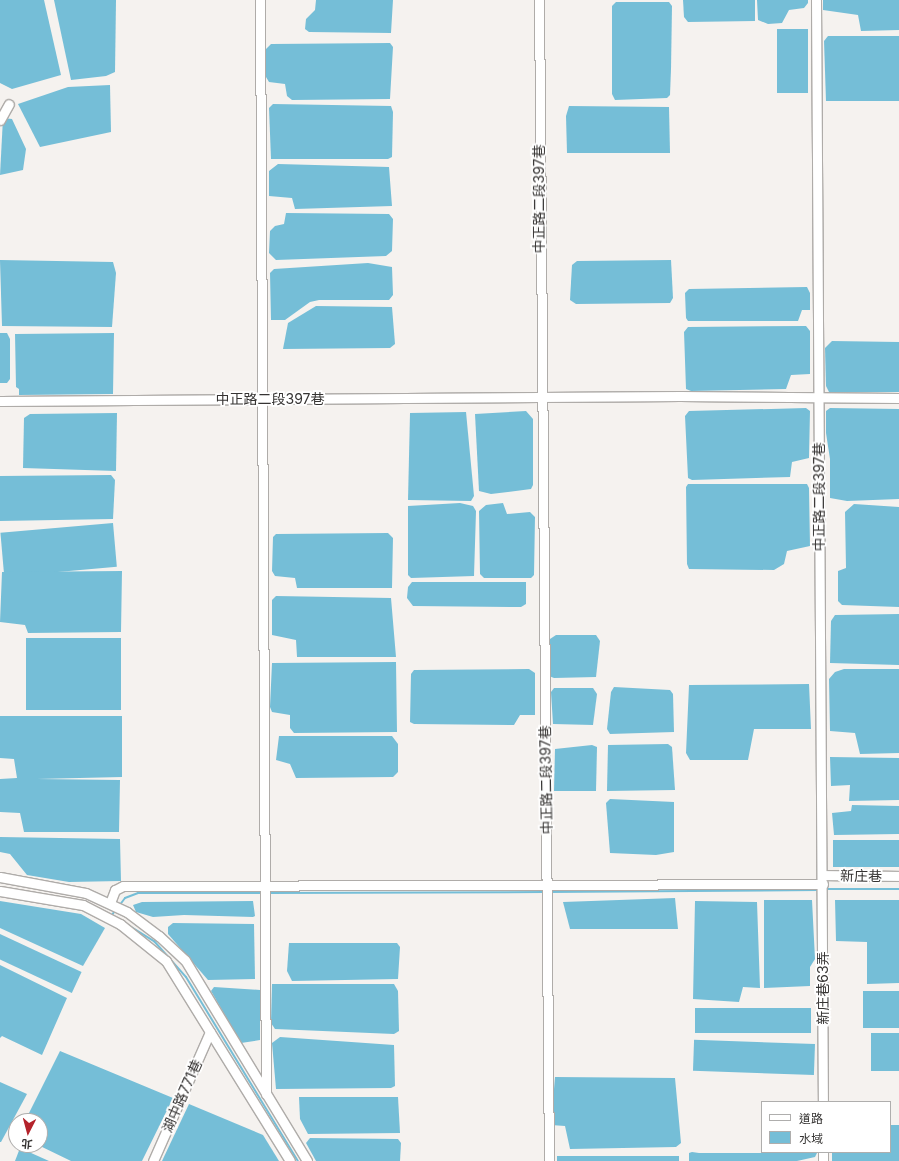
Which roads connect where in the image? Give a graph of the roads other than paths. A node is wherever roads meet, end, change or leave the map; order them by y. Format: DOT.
graph roads {
  1 [pos="260,0"];
  2 [pos="539,0"];
  3 [pos="816,0"];
  4 [pos="9,104"];
  5 [pos="0,120"];
  6 [pos="819,397"];
  7 [pos="541,398"];
  8 [pos="899,398"];
  9 [pos="260,400"];
  10 [pos="0,401"];
  11 [pos="899,876"];
  12 [pos="0,878"];
  13 [pos="823,880"];
  14 [pos="547,883"];
  15 [pos="265,886"];
  16 [pos="0,891"];
  17 [pos="110,903"];
  18 [pos="210,1032"];
  19 [pos="266,1094"];
  20 [pos="823,1101"];
  21 [pos="153,1161"];
  22 [pos="290,1161"];
  23 [pos="307,1161"];
  24 [pos="549,1161"];
  1 -- 9 [label="street"];
  2 -- 7 [label="street, 中正路二段397巷"];
  3 -- 6 [label="street"];
  4 -- 5 [label="street"];
  6 -- 7 [label="street, 中正路二段397巷"];
  6 -- 8 [label="street"];
  6 -- 13 [label="street, 中正路二段397巷"];
  7 -- 9 [label="street, 中正路二段397巷"];
  7 -- 14 [label="street, 中正路二段397巷"];
  9 -- 10 [label="street, 中正路二段397巷"];
  9 -- 15 [label="street"];
  11 -- 13 [label="street, 新庄巷"];
  12 -- 17 [label="street"];
  13 -- 14 [label="street, 新庄巷"];
  13 -- 20 [label="street, 新庄巷63弄"];
  14 -- 15 [label="street, 新庄巷"];
  14 -- 24 [label="street, 中正路二段397巷"];
  15 -- 17 [label="street, 新庄巷"];
  15 -- 19 [label="street"];
  16 -- 18 [label="street"];
  17 -- 19 [label="street"];
  18 -- 21 [label="street, 湖中路771巷"];
  18 -- 22 [label="street"];
  19 -- 23 [label="street"];
}
